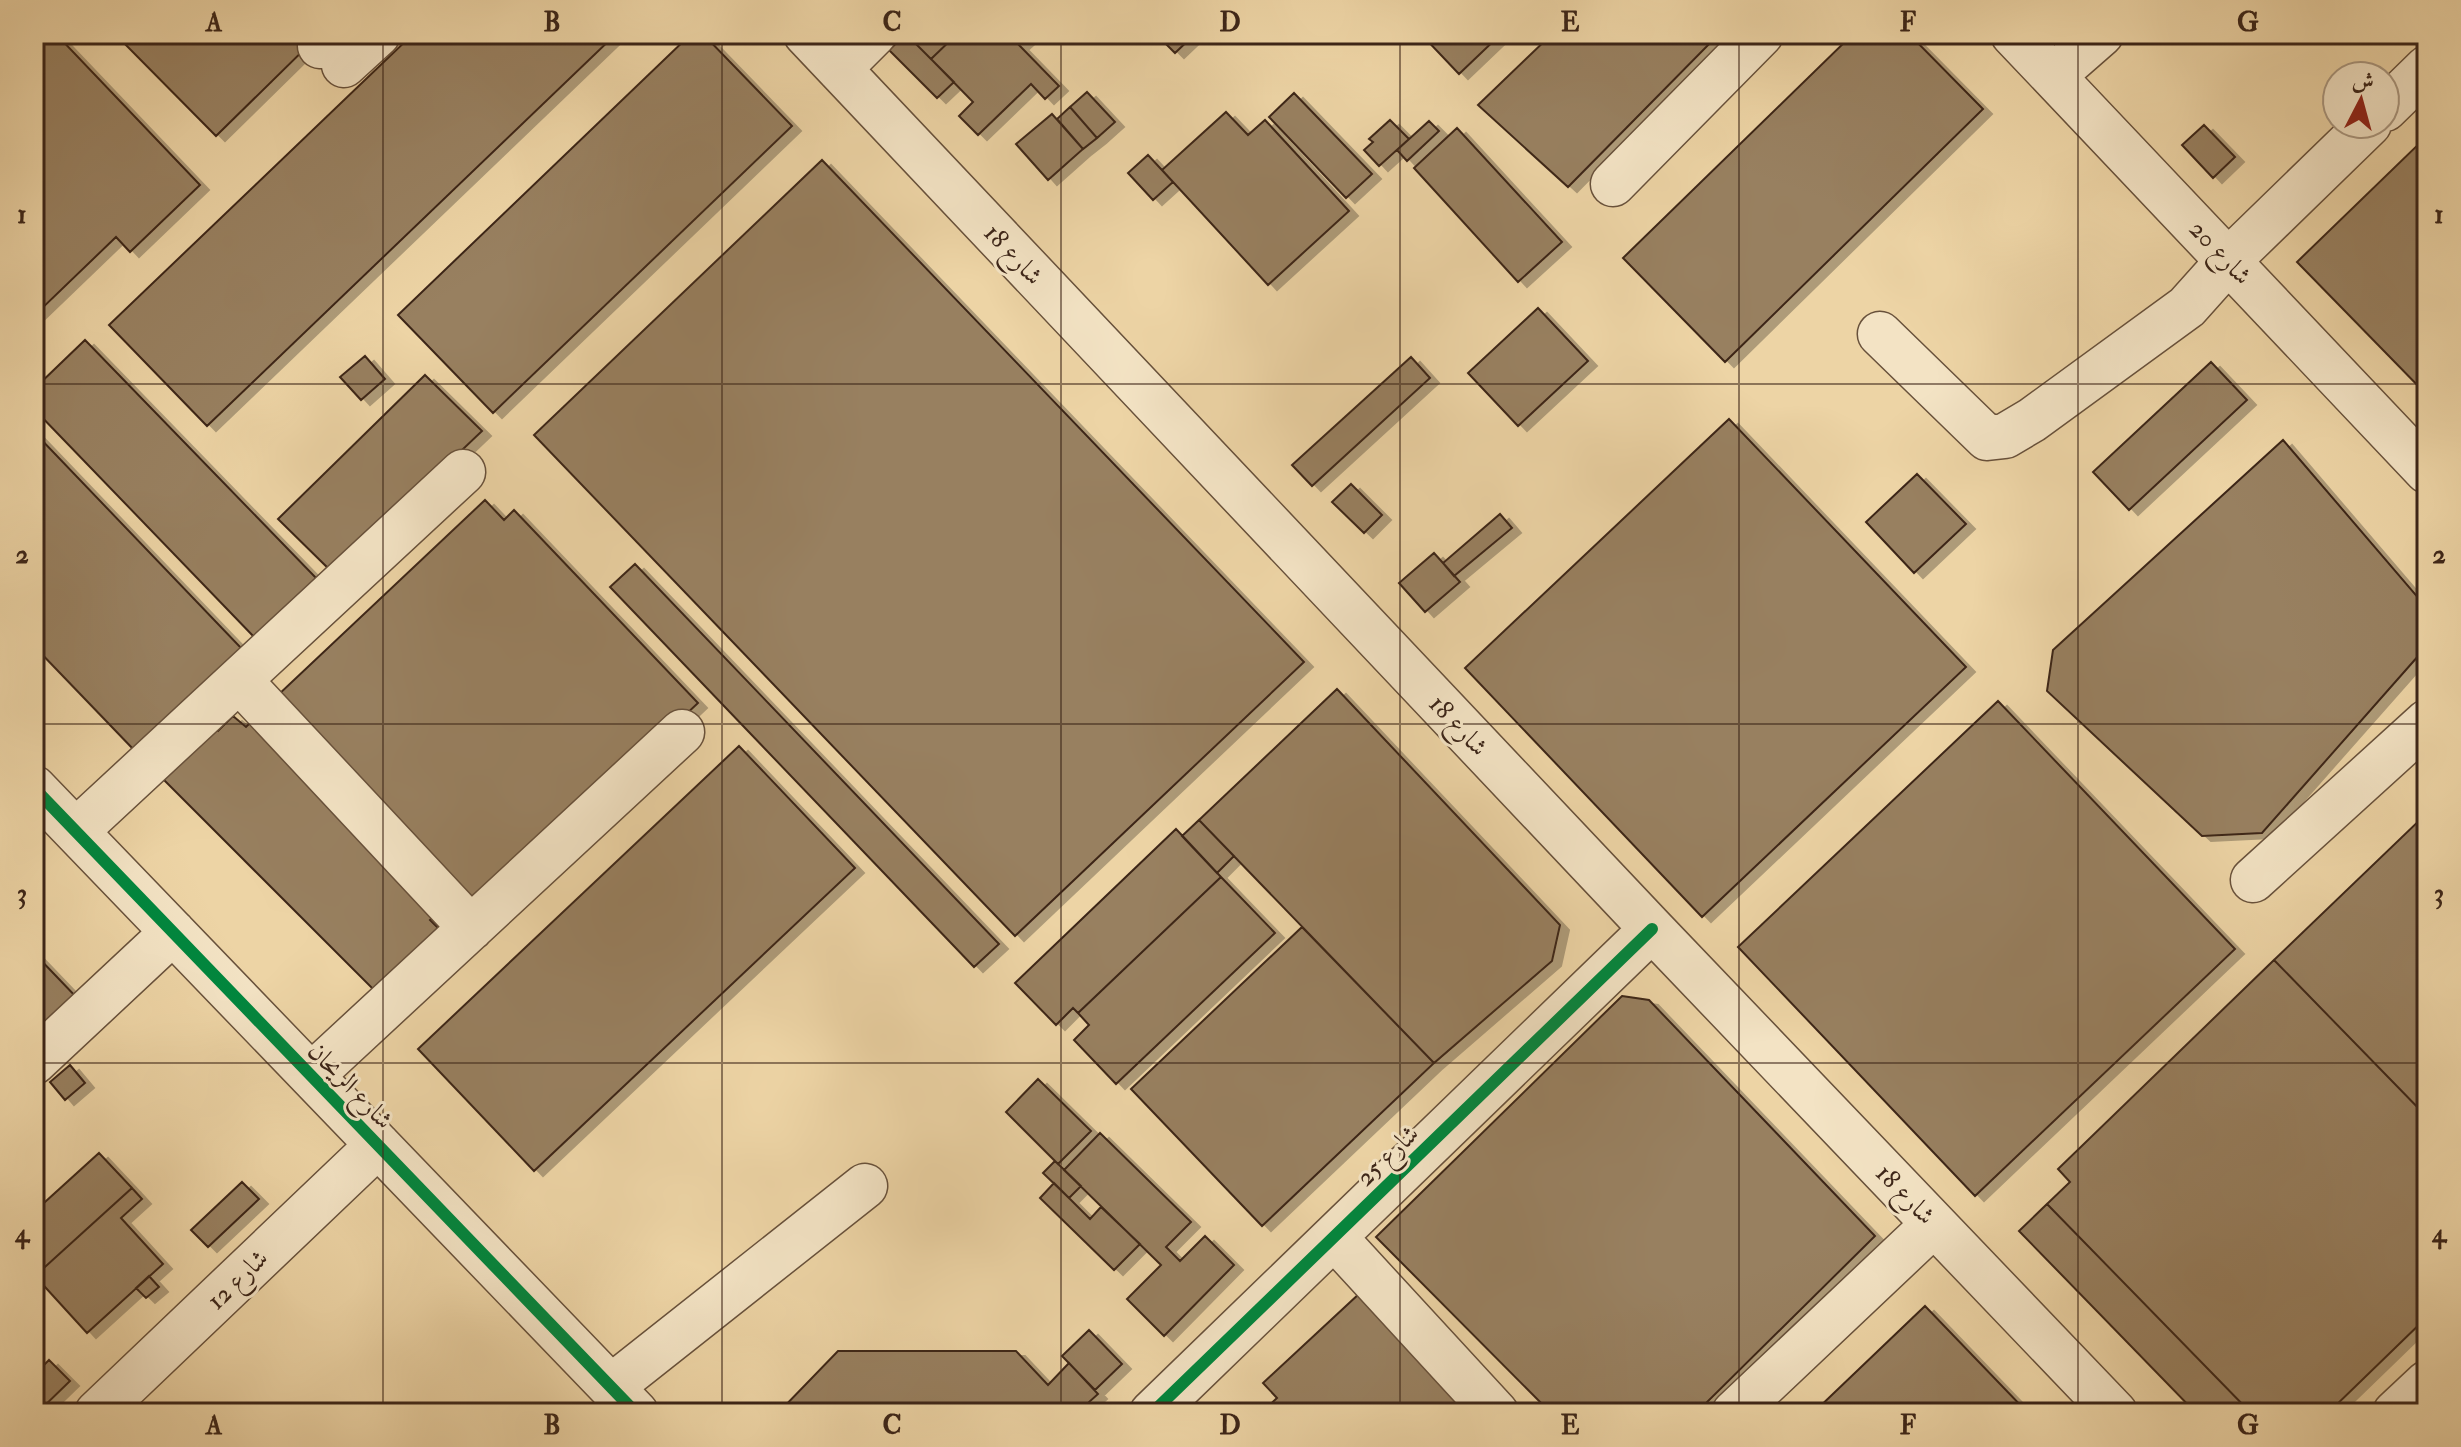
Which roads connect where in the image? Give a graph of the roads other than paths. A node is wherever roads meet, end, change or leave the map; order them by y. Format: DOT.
graph roads {
  1 [pos="378,34"];
  2 [pos="806,34"];
  3 [pos="874,34"];
  4 [pos="1761,34"];
  5 [pos="2013,34"];
  6 [pos="2101,34"];
  7 [pos="332,48"];
  8 [pos="2427,68"];
  9 [pos="839,69"];
  10 [pos="2053,76"];
  11 [pos="2401,93"];
  12 [pos="2353,140"];
  13 [pos="1613,184"];
  14 [pos="2229,260"];
  15 [pos="1880,334"];
  16 [pos="2427,471"];
  17 [pos="463,472"];
  18 [pos="239,680"];
  19 [pos="2427,722"];
  20 [pos="682,732"];
  21 [pos="34,788"];
  22 [pos="76,831"];
  23 [pos="2253,880"];
  24 [pos="471,928"];
  25 [pos="1652,929"];
  26 [pos="173,932"];
  27 [pos="34,1062"];
  28 [pos="312,1075"];
  29 [pos="378,1145"];
  30 [pos="865,1186"];
  31 [pos="1934,1224"];
  32 [pos="1334,1237"];
  33 [pos="2427,1383"];
  34 [pos="624,1400"];
  35 [pos="97,1413"];
  36 [pos="1152,1413"];
  37 [pos="1496,1413"];
  38 [pos="1734,1413"];
  39 [pos="2115,1413"];
  40 [pos="2395,1413"];
  1 -- 7 [label="street"];
  2 -- 9 [label="street, شارع 18"];
  3 -- 9 [label="street"];
  4 -- 13 [label="street"];
  5 -- 10 [label="street, شارع 20"];
  6 -- 10 [label="street"];
  8 -- 11 [label="street"];
  9 -- 25 [label="street, شارع 18"];
  10 -- 14 [label="street, شارع 20"];
  12 -- 14 [label="street"];
  14 -- 15 [label="street"];
  14 -- 16 [label="street, شارع 20"];
  17 -- 18 [label="street"];
  18 -- 22 [label="street"];
  18 -- 24 [label="street"];
  19 -- 23 [label="street"];
  20 -- 24 [label="street"];
  21 -- 22 [label="street, شارع الريحان"];
  22 -- 26 [label="street, شارع الريحان"];
  24 -- 28 [label="street"];
  25 -- 31 [label="street, شارع 18"];
  25 -- 32 [label="street, شارع 25"];
  26 -- 27 [label="street"];
  26 -- 28 [label="street, شارع الريحان"];
  28 -- 29 [label="street, شارع الريحان"];
  29 -- 34 [label="street, شارع الريحان"];
  29 -- 35 [label="street, شارع 12"];
  30 -- 34 [label="street"];
  31 -- 38 [label="street"];
  31 -- 39 [label="street, شارع 18"];
  32 -- 36 [label="street, شارع 25"];
  32 -- 37 [label="street"];
  33 -- 40 [label="street"];
}
